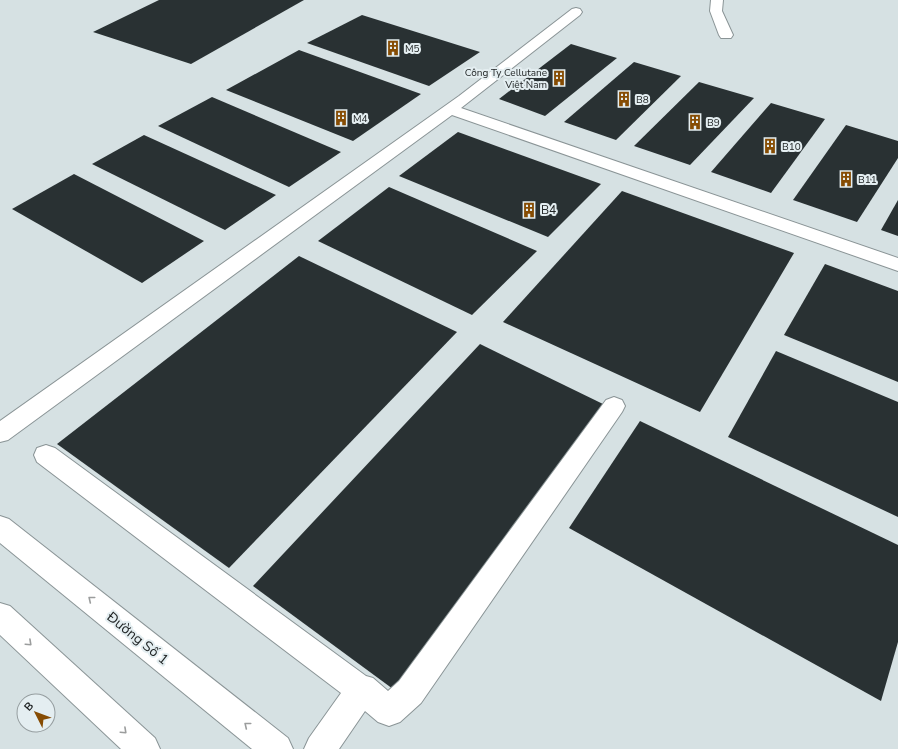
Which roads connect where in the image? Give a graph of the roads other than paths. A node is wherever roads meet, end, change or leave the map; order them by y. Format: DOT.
graph roads {
  1 [pos="717,0"];
  2 [pos="576,12"];
  3 [pos="726,35"];
  4 [pos="450,109"];
  5 [pos="898,265"];
  6 [pos="614,406"];
  7 [pos="0,433"];
  8 [pos="46,456"];
  9 [pos="0,526"];
  10 [pos="0,616"];
  11 [pos="362,689"];
  12 [pos="144,749"];
  13 [pos="277,749"];
  14 [pos="320,749"];
  1 -- 3 [label="street"];
  2 -- 4 [label="street"];
  4 -- 5 [label="street"];
  4 -- 7 [label="street"];
  6 -- 11 [label="street"];
  8 -- 11 [label="street"];
  13 -- 9 [label="street, Đường Số 1, one-way"];
  10 -- 12 [label="street, one-way"];
  11 -- 14 [label="street"];
}
